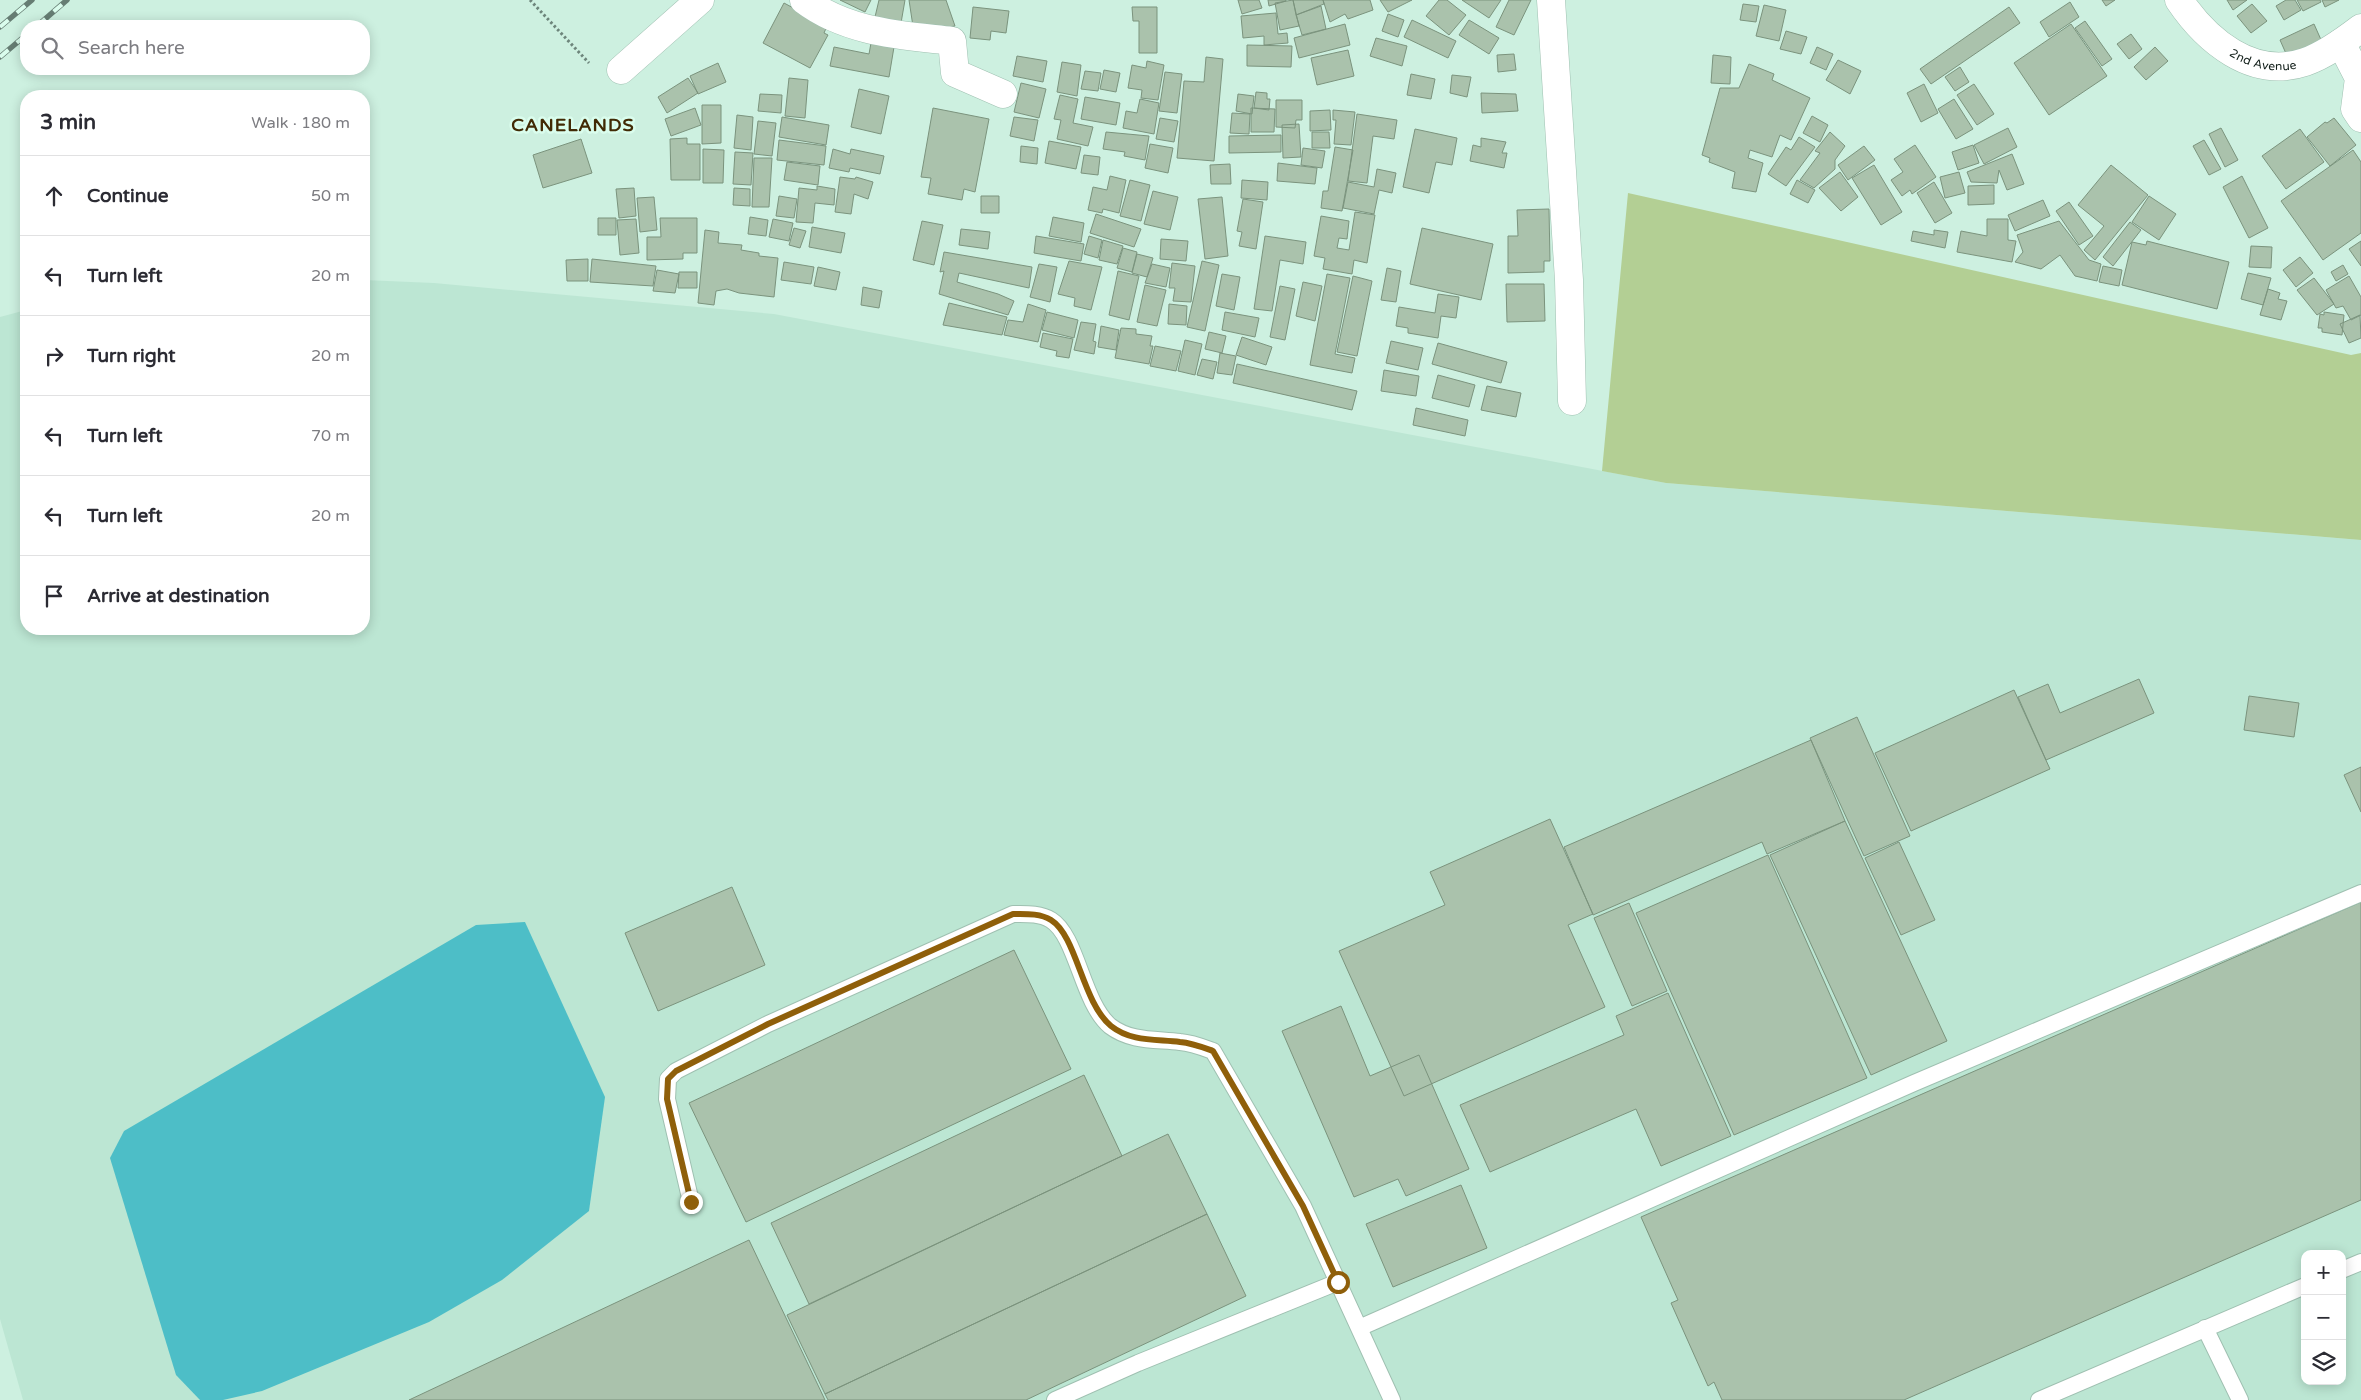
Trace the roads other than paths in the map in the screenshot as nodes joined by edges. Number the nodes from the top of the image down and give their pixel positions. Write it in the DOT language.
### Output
graph roads {
  1 [pos="700,0"];
  2 [pos="804,0"];
  3 [pos="1550,0"];
  4 [pos="2179,0"];
  5 [pos="2351,36"];
  6 [pos="621,70"];
  7 [pos="1003,94"];
  8 [pos="2361,118"];
  9 [pos="1572,401"];
  10 [pos="2361,893"];
  11 [pos="691,1202"];
  12 [pos="2361,1262"];
  13 [pos="2346,1268"];
  14 [pos="1338,1282"];
  15 [pos="2301,1288"];
  16 [pos="1359,1328"];
  17 [pos="2206,1328"];
  18 [pos="1055,1400"];
  19 [pos="1392,1400"];
  20 [pos="2039,1400"];
  21 [pos="2240,1400"];
  1 -- 6 [label="street"];
  2 -- 7 [label="street"];
  3 -- 9 [label="street"];
  4 -- 5 [label="street, 2nd Avenue"];
  5 -- 8 [label="street"];
  10 -- 16 [label="lane"];
  11 -- 14 [label="lane"];
  12 -- 13 [label="lane"];
  14 -- 16 [label="lane"];
  14 -- 18 [label="lane"];
  15 -- 17 [label="lane"];
  16 -- 19 [label="lane"];
  17 -- 20 [label="lane"];
  17 -- 21 [label="lane"];
}
